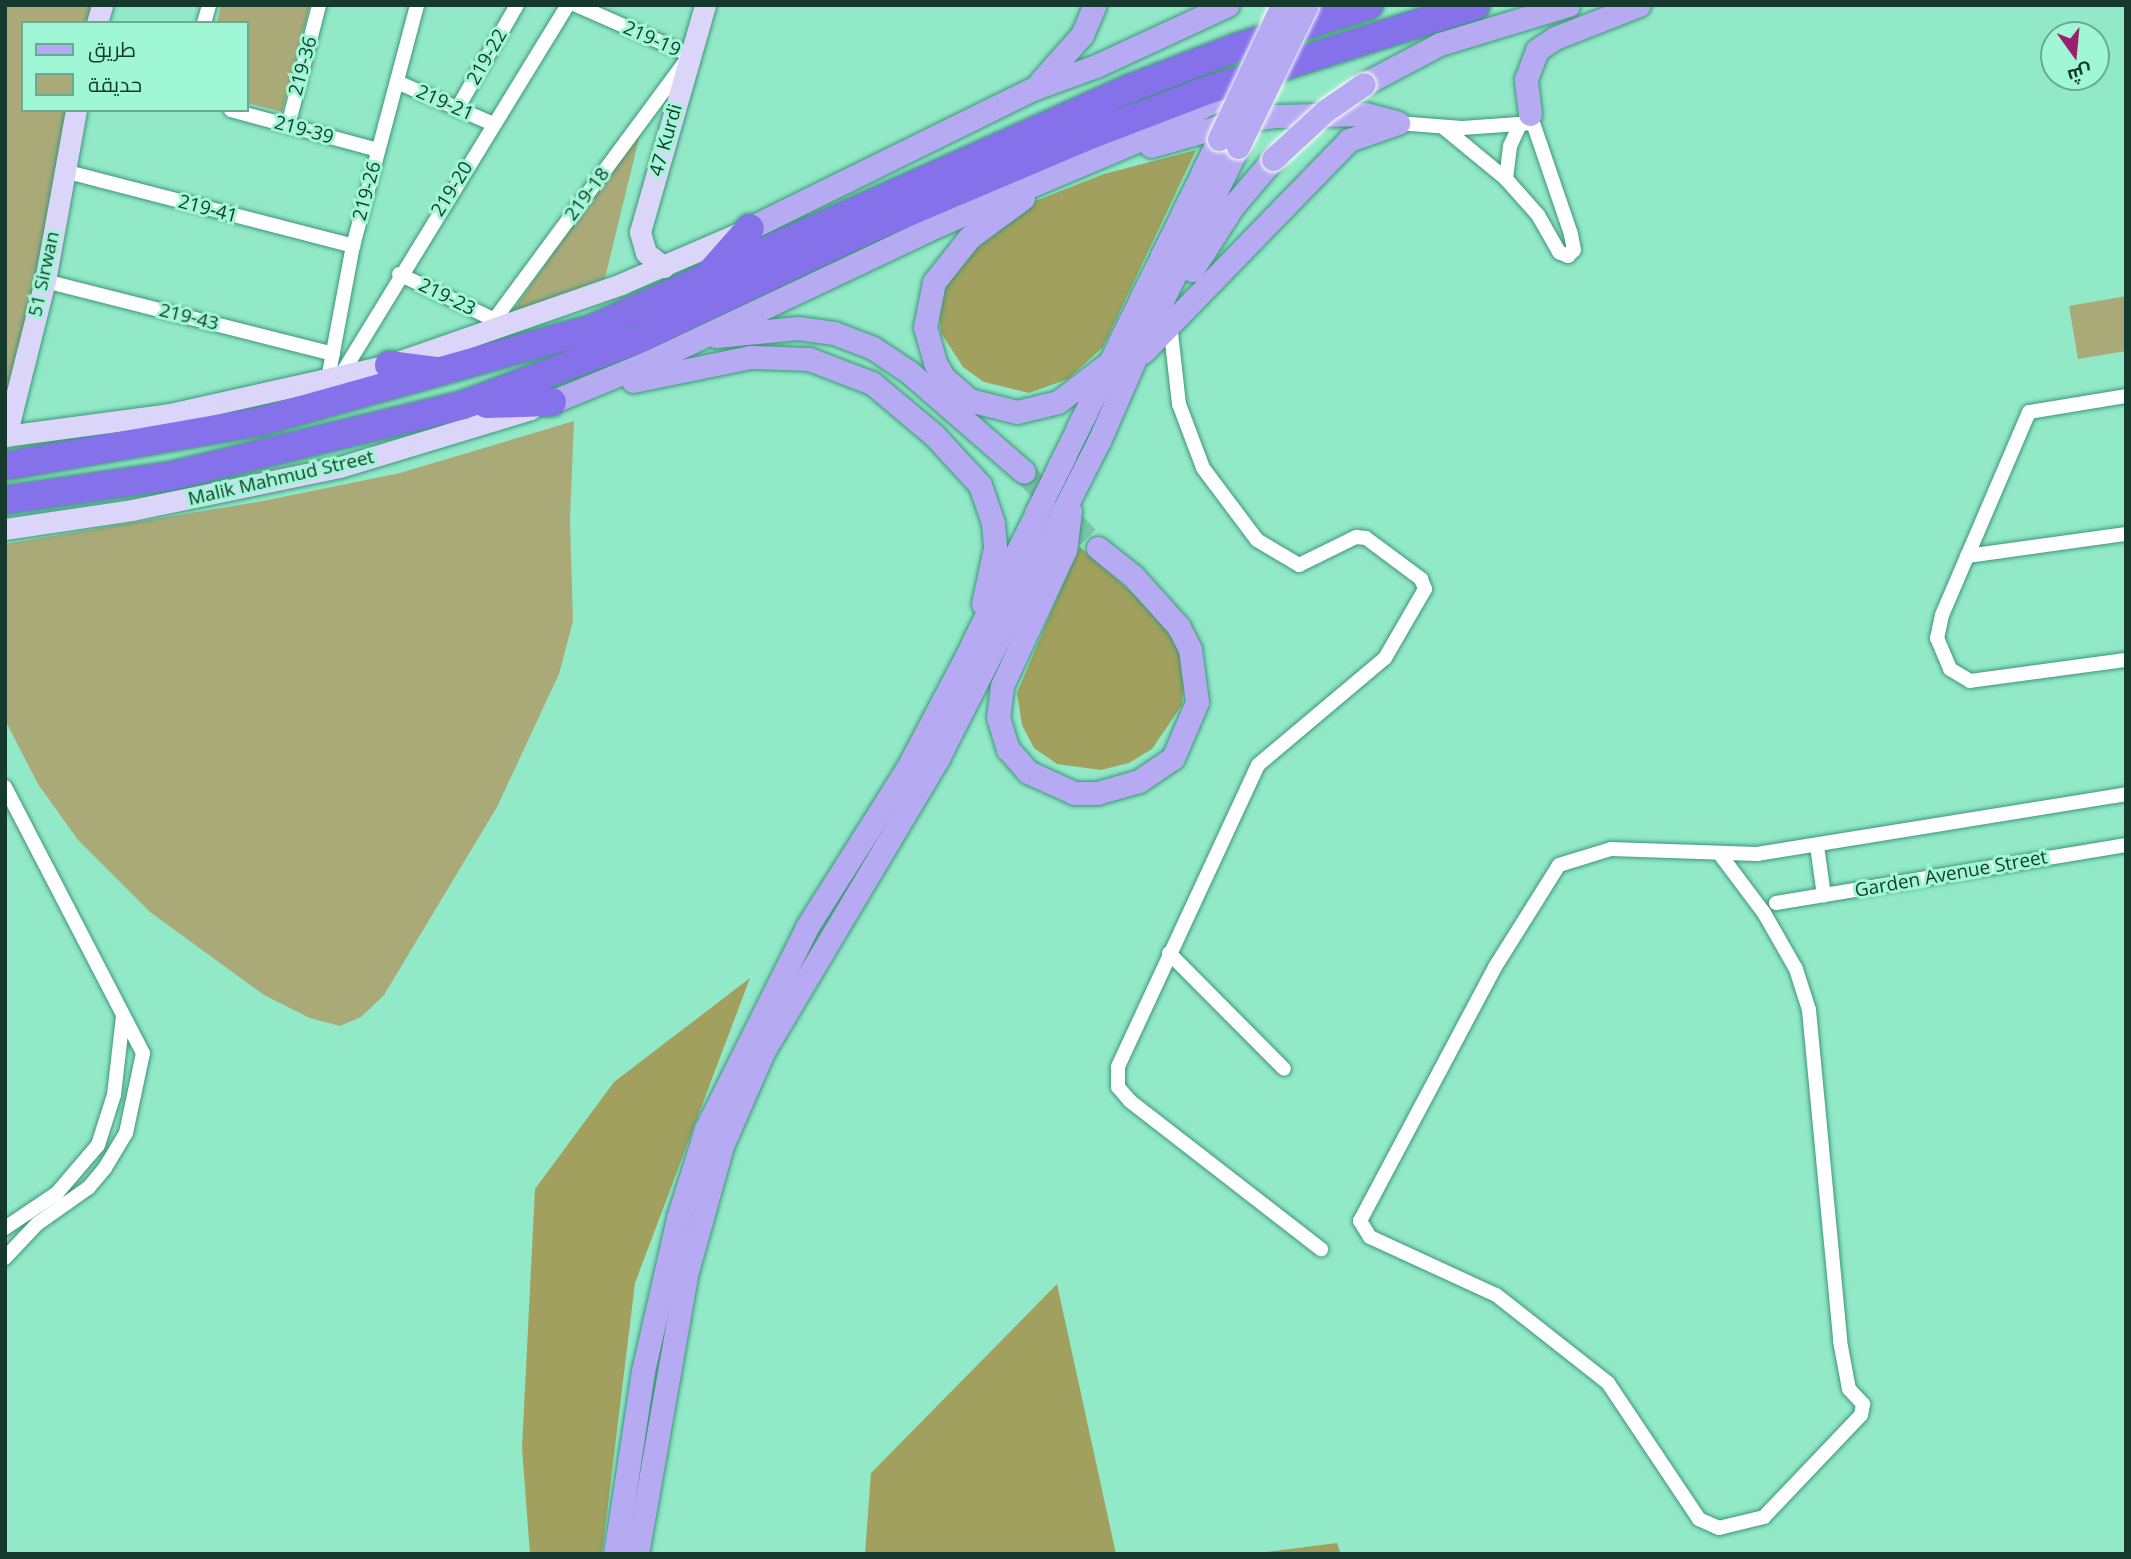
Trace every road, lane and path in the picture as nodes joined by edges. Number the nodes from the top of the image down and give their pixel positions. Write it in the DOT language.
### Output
graph roads {
  1 [pos="319,5"];
  2 [pos="417,5"];
  3 [pos="517,5"];
  4 [pos="568,5"];
  5 [pos="576,5"];
  6 [pos="705,5"];
  7 [pos="1095,5"];
  8 [pos="1228,5"];
  9 [pos="1282,5"];
  10 [pos="1307,5"];
  11 [pos="1369,5"];
  12 [pos="1476,5"];
  13 [pos="1568,5"];
  14 [pos="1639,5"];
  15 [pos="690,55"];
  16 [pos="1261,73"];
  17 [pos="397,82"];
  18 [pos="1033,89"];
  19 [pos="457,109"];
  20 [pos="76,112"];
  21 [pos="237,112"];
  22 [pos="1528,120"];
  23 [pos="1398,123"];
  24 [pos="493,124"];
  25 [pos="288,126"];
  26 [pos="1443,127"];
  27 [pos="1228,143"];
  28 [pos="379,150"];
  29 [pos="1097,159"];
  30 [pos="64,171"];
  31 [pos="1056,174"];
  32 [pos="1506,179"];
  33 [pos="750,228"];
  34 [pos="353,246"];
  35 [pos="664,267"];
  36 [pos="399,274"];
  37 [pos="705,280"];
  38 [pos="45,281"];
  39 [pos="1163,318"];
  40 [pos="489,327"];
  41 [pos="696,339"];
  42 [pos="333,354"];
  43 [pos="1124,359"];
  44 [pos="389,365"];
  45 [pos="449,372"];
  46 [pos="334,377"];
  47 [pos="2126,396"];
  48 [pos="552,402"];
  49 [pos="463,405"];
  50 [pos="5,437"];
  51 [pos="5,466"];
  52 [pos="1024,472"];
  53 [pos="1073,493"];
  54 [pos="5,500"];
  55 [pos="5,529"];
  56 [pos="2126,534"];
  57 [pos="1098,548"];
  58 [pos="1967,556"];
  59 [pos="967,657"];
  60 [pos="2126,660"];
  61 [pos="928,754"];
  62 [pos="5,787"];
  63 [pos="2126,794"];
  64 [pos="2126,845"];
  65 [pos="1817,846"];
  66 [pos="1719,853"];
  67 [pos="1824,896"];
  68 [pos="1776,903"];
  69 [pos="1169,953"];
  70 [pos="123,1015"];
  71 [pos="1284,1069"];
  72 [pos="5,1228"];
  73 [pos="1321,1249"];
  74 [pos="5,1258"];
  75 [pos="615,1554"];
  76 [pos="637,1554"];
  1 -- 25 [label="street, 219-36"];
  2 -- 17 [label="street, 219-26"];
  3 -- 19 [label="street, 219-22"];
  4 -- 24 [label="street, 219-20"];
  5 -- 15 [label="street, 219-19"];
  6 -- 15 [label="main road, 47 Kurdi"];
  7 -- 18 [label="main road"];
  8 -- 18 [label="main road"];
  9 -- 27 [label="main road, bridge"];
  10 -- 27 [label="main road, bridge"];
  11 -- 37 [label="highway"];
  12 -- 16 [label="highway"];
  13 -- 39 [label="main road, bridge"];
  14 -- 22 [label="main road"];
  15 -- 35 [label="main road, 47 Kurdi"];
  15 -- 40 [label="street, 219-18"];
  16 -- 29 [label="main road"];
  16 -- 49 [label="highway"];
  17 -- 19 [label="street, 219-21"];
  17 -- 28 [label="street, 219-26"];
  18 -- 33 [label="main road"];
  19 -- 24 [label="street, 219-21"];
  20 -- 30 [label="main road, 51 Sirwan"];
  21 -- 25 [label="street, 219-39"];
  22 -- 26 [label="street"];
  22 -- 32 [label="street"];
  22 -- 32 [label="street"];
  23 -- 26 [label="street"];
  23 -- 29 [label="main road"];
  23 -- 39 [label="main road"];
  24 -- 36 [label="street, 219-20"];
  25 -- 28 [label="street, 219-39"];
  26 -- 32 [label="street"];
  27 -- 39 [label="main road"];
  27 -- 43 [label="main road"];
  28 -- 34 [label="street, 219-26"];
  29 -- 31 [label="main road"];
  30 -- 34 [label="street, 219-41"];
  30 -- 38 [label="main road, 51 Sirwan"];
  31 -- 41 [label="main road"];
  31 -- 43 [label="main road"];
  33 -- 35 [label="main road"];
  33 -- 37 [label="highway"];
  34 -- 42 [label="street, 219-26"];
  35 -- 40 [label="main road"];
  36 -- 40 [label="street, 219-23"];
  36 -- 46 [label="street, 219-20"];
  37 -- 45 [label="highway"];
  38 -- 42 [label="street, 219-43"];
  38 -- 50 [label="main road, 51 Sirwan"];
  39 -- 43 [label="main road"];
  39 -- 69 [label="street"];
  40 -- 44 [label="main road"];
  41 -- 48 [label="main road"];
  41 -- 52 [label="main road"];
  42 -- 46 [label="street, 219-26"];
  43 -- 53 [label="main road"];
  43 -- 59 [label="main road"];
  44 -- 45 [label="highway"];
  44 -- 46 [label="main road"];
  45 -- 51 [label="highway"];
  46 -- 50 [label="main road"];
  47 -- 58 [label="street"];
  48 -- 49 [label="highway"];
  48 -- 55 [label="main road, Malik Mahmud Street"];
  48 -- 59 [label="main road"];
  49 -- 54 [label="highway"];
  53 -- 57 [label="main road"];
  53 -- 61 [label="main road"];
  56 -- 58 [label="street"];
  58 -- 60 [label="street"];
  59 -- 61 [label="main road"];
  61 -- 75 [label="main road"];
  61 -- 76 [label="main road"];
  62 -- 70 [label="street"];
  63 -- 65 [label="street"];
  64 -- 67 [label="street, Garden Avenue Street"];
  65 -- 66 [label="street"];
  65 -- 67 [label="street"];
  66 -- 66 [label="street"];
  67 -- 68 [label="street, Garden Avenue Street"];
  69 -- 71 [label="street"];
  69 -- 73 [label="street"];
  70 -- 72 [label="street"];
  70 -- 74 [label="street"];
}
